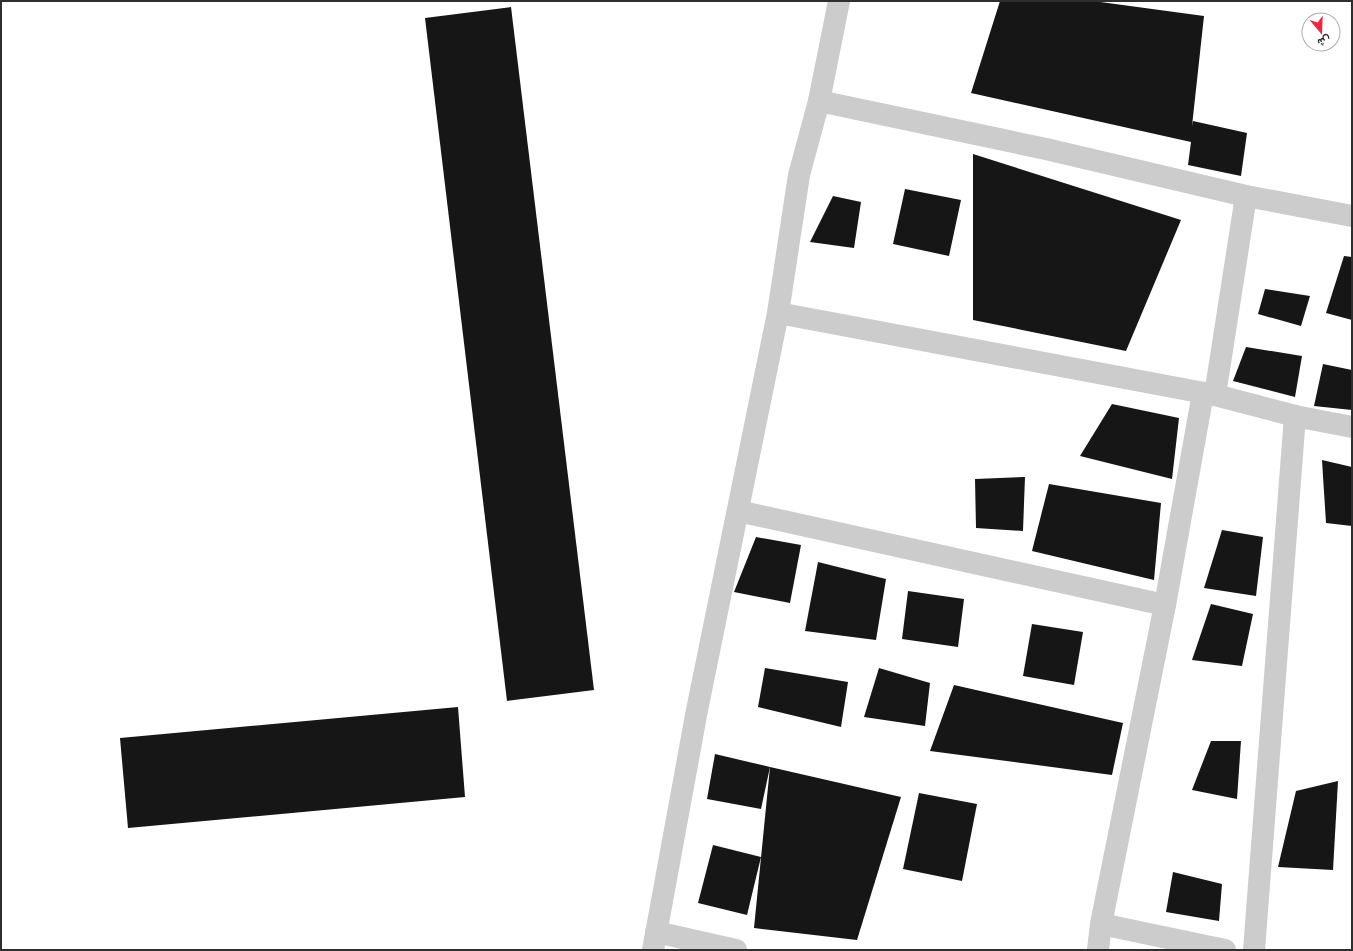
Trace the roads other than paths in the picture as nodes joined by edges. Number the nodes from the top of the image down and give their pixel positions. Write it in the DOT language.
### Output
graph roads {
  1 [pos="839,1"];
  2 [pos="819,101"];
  3 [pos="1246,196"];
  4 [pos="1352,216"];
  5 [pos="778,313"];
  6 [pos="1209,394"];
  7 [pos="1295,416"];
  8 [pos="1352,427"];
  9 [pos="738,511"];
  10 [pos="1165,605"];
  11 [pos="1101,924"];
  12 [pos="654,941"];
  13 [pos="736,950"];
  14 [pos="1098,950"];
  15 [pos="1225,950"];
  16 [pos="1254,950"];
  1 -- 2 [label="street"];
  2 -- 3 [label="street"];
  2 -- 5 [label="street"];
  3 -- 4 [label="street"];
  3 -- 6 [label="street"];
  5 -- 6 [label="street"];
  5 -- 9 [label="street"];
  6 -- 7 [label="street"];
  6 -- 10 [label="street"];
  7 -- 8 [label="street"];
  7 -- 16 [label="street"];
  9 -- 10 [label="street"];
  9 -- 12 [label="street"];
  10 -- 11 [label="street"];
  11 -- 14 [label="street"];
  11 -- 15 [label="street"];
  12 -- 13 [label="street"];
}
